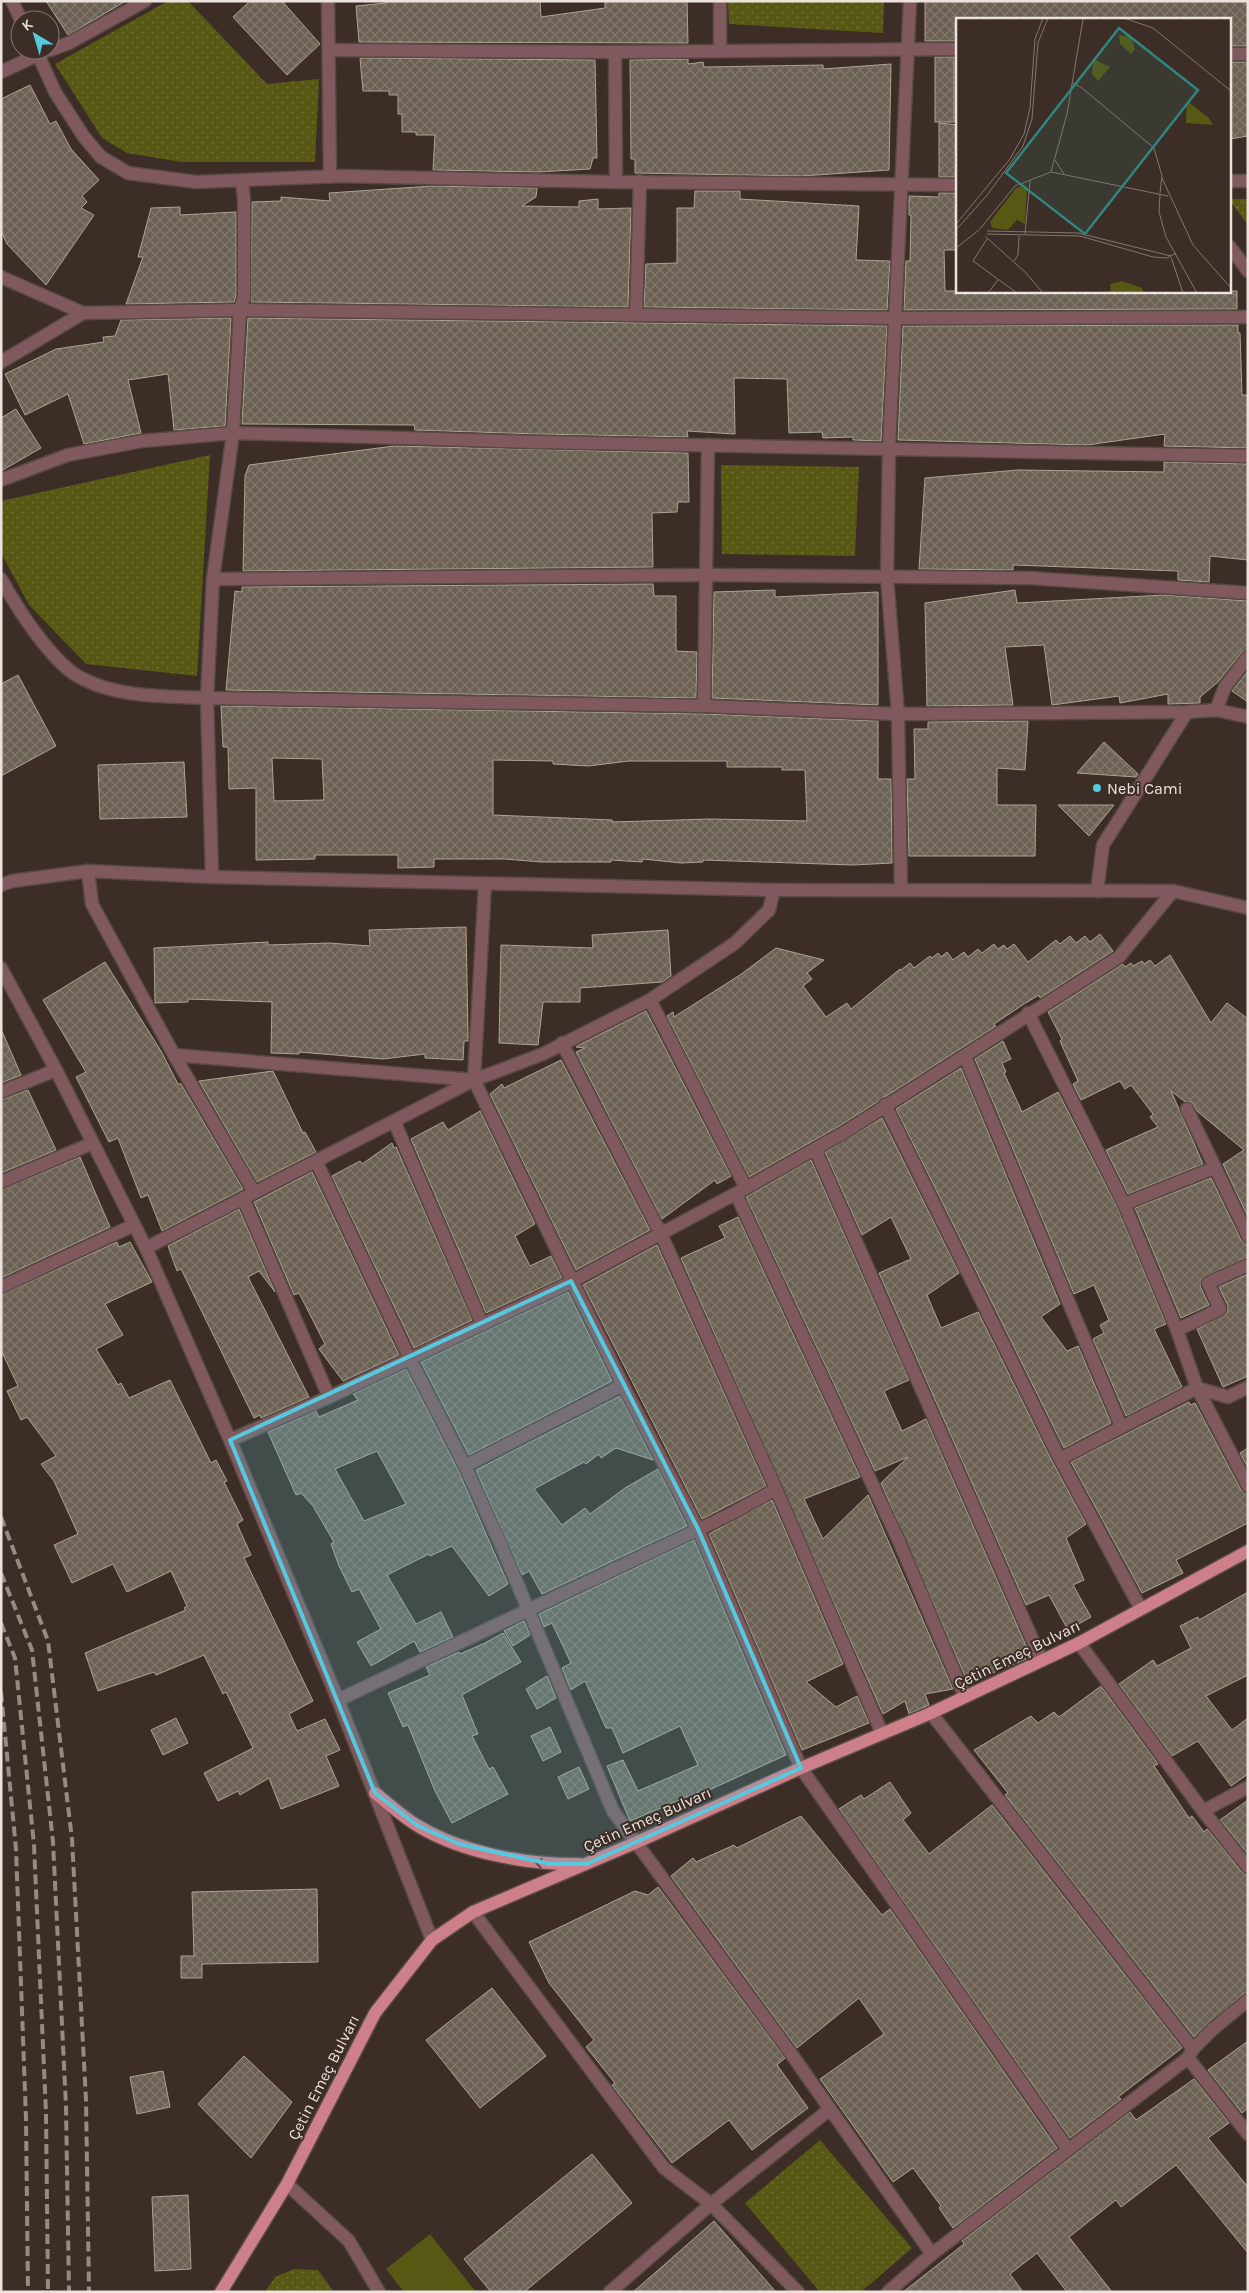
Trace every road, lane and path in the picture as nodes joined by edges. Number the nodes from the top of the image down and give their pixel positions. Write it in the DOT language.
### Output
graph roads {
  1 [pos="145,1"];
  2 [pos="328,1"];
  3 [pos="720,1"];
  4 [pos="910,1"];
  5 [pos="60,46"];
  6 [pos="908,49"];
  7 [pos="329,50"];
  8 [pos="956,50"];
  9 [pos="720,51"];
  10 [pos="615,52"];
  11 [pos="1232,54"];
  12 [pos="1248,54"];
  13 [pos="25,60"];
  14 [pos="46,60"];
  15 [pos="1,72"];
  16 [pos="330,177"];
  17 [pos="242,180"];
  18 [pos="1247,180"];
  19 [pos="1232,181"];
  20 [pos="616,182"];
  21 [pos="640,182"];
  22 [pos="956,185"];
  23 [pos="902,186"];
  24 [pos="1232,250"];
  25 [pos="1248,271"];
  26 [pos="1,277"];
  27 [pos="240,310"];
  28 [pos="83,313"];
  29 [pos="636,315"];
  30 [pos="1248,317"];
  31 [pos="896,318"];
  32 [pos="1,362"];
  33 [pos="233,433"];
  34 [pos="708,445"];
  35 [pos="889,448"];
  36 [pos="1248,456"];
  37 [pos="1,480"];
  38 [pos="707,575"];
  39 [pos="887,578"];
  40 [pos="1,579"];
  41 [pos="213,579"];
  42 [pos="1248,593"];
  43 [pos="1248,658"];
  44 [pos="207,698"];
  45 [pos="704,706"];
  46 [pos="1216,710"];
  47 [pos="1187,712"];
  48 [pos="898,714"];
  49 [pos="1248,717"];
  50 [pos="88,871"];
  51 [pos="212,877"];
  52 [pos="485,884"];
  53 [pos="1,885"];
  54 [pos="774,890"];
  55 [pos="901,890"];
  56 [pos="1097,891"];
  57 [pos="1173,891"];
  58 [pos="1248,908"];
  59 [pos="1,968"];
  60 [pos="650,1000"];
  61 [pos="1028,1013"];
  62 [pos="562,1043"];
  63 [pos="174,1055"];
  64 [pos="964,1057"];
  65 [pos="56,1070"];
  66 [pos="474,1080"];
  67 [pos="1,1092"];
  68 [pos="885,1105"];
  69 [pos="1187,1109"];
  70 [pos="394,1121"];
  71 [pos="93,1143"];
  72 [pos="815,1148"];
  73 [pos="316,1161"];
  74 [pos="1214,1168"];
  75 [pos="1,1182"];
  76 [pos="741,1191"];
  77 [pos="248,1195"];
  78 [pos="1124,1204"];
  79 [pos="134,1226"];
  80 [pos="661,1234"];
  81 [pos="1248,1236"];
  82 [pos="146,1248"];
  83 [pos="1248,1265"];
  84 [pos="571,1282"];
  85 [pos="1,1287"];
  86 [pos="482,1324"];
  87 [pos="1177,1330"];
  88 [pos="410,1359"];
  89 [pos="623,1386"];
  90 [pos="1248,1387"];
  91 [pos="1197,1388"];
  92 [pos="329,1397"];
  93 [pos="1122,1426"];
  94 [pos="230,1440"];
  95 [pos="1060,1459"];
  96 [pos="465,1466"];
  97 [pos="1248,1486"];
  98 [pos="776,1489"];
  99 [pos="698,1529"];
  100 [pos="1248,1551"];
  101 [pos="528,1609"];
  102 [pos="1142,1609"];
  103 [pos="1079,1643"];
  104 [pos="1041,1659"];
  105 [pos="965,1697"];
  106 [pos="338,1700"];
  107 [pos="930,1713"];
  108 [pos="882,1733"];
  109 [pos="801,1768"];
  110 [pos="1248,1786"];
  111 [pos="376,1793"];
  112 [pos="1203,1811"];
  113 [pos="635,1843"];
  114 [pos="587,1864"];
  115 [pos="1248,1868"];
  116 [pos="473,1912"];
  117 [pos="432,1940"];
  118 [pos="1248,2000"];
  119 [pos="1191,2053"];
  120 [pos="830,2109"];
  121 [pos="1248,2134"];
  122 [pos="1068,2148"];
  123 [pos="287,2184"];
  124 [pos="711,2204"];
  125 [pos="932,2254"];
  126 [pos="221,2292"];
  127 [pos="379,2292"];
  128 [pos="610,2292"];
  129 [pos="798,2292"];
  130 [pos="888,2292"];
  1 -- 5 [label="street"];
  2 -- 7 [label="street"];
  3 -- 9 [label="street"];
  4 -- 6 [label="street"];
  6 -- 8 [label="street"];
  6 -- 9 [label="street"];
  6 -- 23 [label="street"];
  7 -- 10 [label="street"];
  7 -- 16 [label="street"];
  9 -- 10 [label="street"];
  10 -- 20 [label="street"];
  11 -- 12 [label="street"];
  13 -- 15 [label="street"];
  14 -- 17 [label="street"];
  16 -- 17 [label="street"];
  16 -- 20 [label="street"];
  17 -- 27 [label="street"];
  18 -- 19 [label="street"];
  20 -- 21 [label="street"];
  21 -- 23 [label="street"];
  21 -- 29 [label="street"];
  22 -- 23 [label="street"];
  23 -- 31 [label="street"];
  24 -- 25 [label="street"];
  26 -- 28 [label="street"];
  27 -- 28 [label="street"];
  27 -- 29 [label="street"];
  27 -- 33 [label="street"];
  28 -- 32 [label="street"];
  29 -- 31 [label="street"];
  30 -- 31 [label="street"];
  31 -- 35 [label="street"];
  33 -- 34 [label="street"];
  33 -- 37 [label="street"];
  33 -- 41 [label="street"];
  34 -- 35 [label="street"];
  34 -- 38 [label="street"];
  35 -- 36 [label="street"];
  35 -- 39 [label="street"];
  38 -- 39 [label="street"];
  38 -- 41 [label="street"];
  38 -- 45 [label="street"];
  39 -- 42 [label="street"];
  39 -- 48 [label="street"];
  40 -- 44 [label="street"];
  41 -- 44 [label="street"];
  43 -- 46 [label="street"];
  44 -- 45 [label="street"];
  44 -- 51 [label="street"];
  45 -- 48 [label="street"];
  46 -- 47 [label="street"];
  46 -- 49 [label="street"];
  47 -- 48 [label="street"];
  47 -- 56 [label="street"];
  48 -- 55 [label="street"];
  50 -- 51 [label="street"];
  50 -- 53 [label="street"];
  50 -- 63 [label="street"];
  51 -- 52 [label="street"];
  52 -- 54 [label="street"];
  52 -- 66 [label="street"];
  54 -- 55 [label="street"];
  54 -- 60 [label="street"];
  55 -- 56 [label="street"];
  56 -- 57 [label="street"];
  57 -- 58 [label="street"];
  57 -- 61 [label="street"];
  59 -- 65 [label="street"];
  60 -- 62 [label="street"];
  60 -- 76 [label="street"];
  61 -- 64 [label="street"];
  61 -- 78 [label="street"];
  62 -- 66 [label="street"];
  62 -- 80 [label="street"];
  63 -- 66 [label="street"];
  63 -- 77 [label="street"];
  64 -- 68 [label="street"];
  64 -- 93 [label="street"];
  65 -- 67 [label="street"];
  65 -- 71 [label="street"];
  66 -- 70 [label="street"];
  66 -- 84 [label="street"];
  68 -- 72 [label="street"];
  68 -- 95 [label="street"];
  69 -- 74 [label="street"];
  70 -- 73 [label="street"];
  70 -- 86 [label="street"];
  71 -- 75 [label="street"];
  71 -- 79 [label="street"];
  72 -- 76 [label="street"];
  72 -- 104 [label="street"];
  73 -- 77 [label="street"];
  73 -- 88 [label="street"];
  74 -- 78 [label="street"];
  74 -- 81 [label="street"];
  76 -- 80 [label="street"];
  76 -- 105 [label="street"];
  77 -- 82 [label="street"];
  77 -- 92 [label="street"];
  78 -- 87 [label="street"];
  79 -- 82 [label="street"];
  79 -- 85 [label="street"];
  80 -- 84 [label="street"];
  80 -- 98 [label="street"];
  82 -- 94 [label="street"];
  83 -- 87 [label="street"];
  84 -- 86 [label="street"];
  84 -- 89 [label="street"];
  86 -- 88 [label="street"];
  87 -- 91 [label="street"];
  88 -- 92 [label="street"];
  88 -- 96 [label="street"];
  89 -- 96 [label="street"];
  89 -- 99 [label="street"];
  90 -- 91 [label="street"];
  91 -- 93 [label="street"];
  91 -- 97 [label="street"];
  92 -- 94 [label="street"];
  93 -- 95 [label="street"];
  94 -- 106 [label="street"];
  95 -- 102 [label="street"];
  96 -- 101 [label="street"];
  98 -- 99 [label="street"];
  98 -- 108 [label="street"];
  99 -- 101 [label="street"];
  99 -- 109 [label="street"];
  100 -- 102 [label="main road, Çetin Emeç Bulvarı"];
  101 -- 106 [label="street"];
  101 -- 113 [label="street"];
  102 -- 103 [label="main road, Çetin Emeç Bulvarı"];
  103 -- 104 [label="main road, Çetin Emeç Bulvarı"];
  103 -- 112 [label="street"];
  104 -- 105 [label="main road, Çetin Emeç Bulvarı"];
  105 -- 107 [label="main road, Çetin Emeç Bulvarı"];
  106 -- 111 [label="street"];
  107 -- 108 [label="main road, Çetin Emeç Bulvarı"];
  107 -- 119 [label="street"];
  108 -- 109 [label="main road, Çetin Emeç Bulvarı"];
  109 -- 113 [label="main road, Çetin Emeç Bulvarı"];
  109 -- 122 [label="street"];
  110 -- 112 [label="street"];
  114 -- 111 [label="main road, one-way"];
  111 -- 117 [label="street"];
  112 -- 115 [label="street"];
  113 -- 114 [label="main road, Çetin Emeç Bulvarı"];
  113 -- 120 [label="street"];
  114 -- 116 [label="main road, Çetin Emeç Bulvarı"];
  116 -- 117 [label="main road, Çetin Emeç Bulvarı"];
  116 -- 124 [label="street"];
  117 -- 123 [label="main road, Çetin Emeç Bulvarı"];
  118 -- 119 [label="street"];
  119 -- 121 [label="street"];
  119 -- 122 [label="street"];
  120 -- 124 [label="street"];
  120 -- 125 [label="street"];
  122 -- 125 [label="street"];
  123 -- 126 [label="main road, Çetin Emeç Bulvarı"];
  123 -- 127 [label="street"];
  124 -- 128 [label="street"];
  124 -- 129 [label="street"];
  125 -- 130 [label="street"];
}
